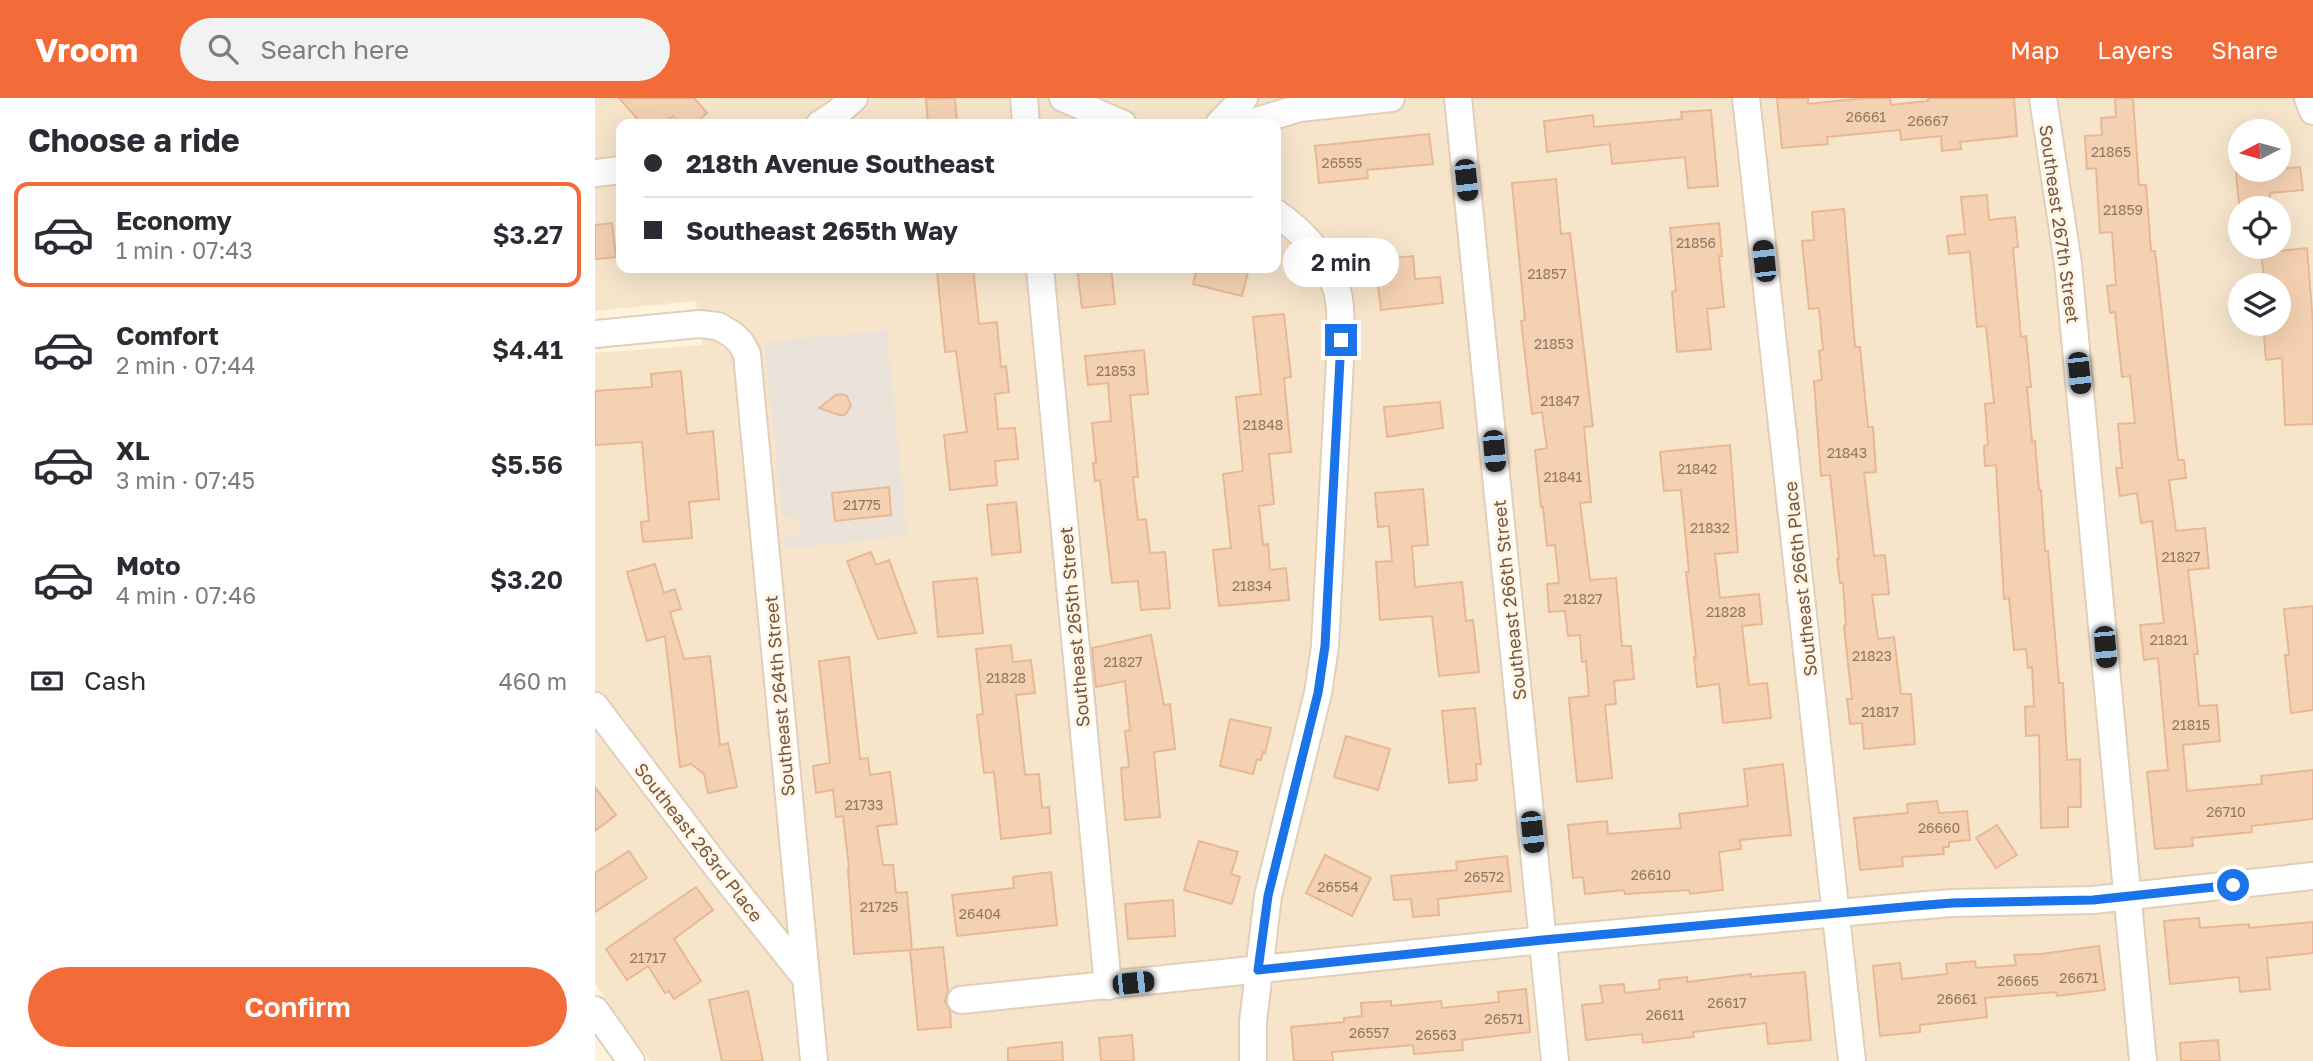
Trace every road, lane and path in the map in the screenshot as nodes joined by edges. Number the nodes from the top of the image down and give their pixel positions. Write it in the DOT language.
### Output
graph roads {
  1 [pos="854,98"];
  2 [pos="1024,98"];
  3 [pos="1063,98"];
  4 [pos="1244,98"];
  5 [pos="1391,98"];
  6 [pos="1458,98"];
  7 [pos="1746,98"];
  8 [pos="2043,98"];
  9 [pos="2308,98"];
  10 [pos="2313,111"];
  11 [pos="828,119"];
  12 [pos="1026,119"];
  13 [pos="1111,119"];
  14 [pos="1224,119"];
  15 [pos="1263,119"];
  16 [pos="616,171"];
  17 [pos="595,173"];
  18 [pos="1281,216"];
  19 [pos="1040,273"];
  20 [pos="595,334"];
  21 [pos="595,706"];
  22 [pos="2313,876"];
  23 [pos="2126,896"];
  24 [pos="1837,913"];
  25 [pos="1543,940"];
  26 [pos="1258,970"];
  27 [pos="805,977"];
  28 [pos="1108,986"];
  29 [pos="961,1000"];
  30 [pos="595,1010"];
  31 [pos="631,1061"];
  32 [pos="814,1061"];
  33 [pos="1253,1061"];
  34 [pos="1555,1061"];
  35 [pos="1852,1061"];
  36 [pos="2143,1061"];
  1 -- 11 [label="street"];
  2 -- 12 [label="street"];
  3 -- 13 [label="street"];
  4 -- 14 [label="street"];
  5 -- 15 [label="street"];
  6 -- 25 [label="street, Southeast 266th Street"];
  7 -- 24 [label="street, Southeast 266th Place"];
  8 -- 23 [label="street, Southeast 267th Street"];
  9 -- 10 [label="street"];
  16 -- 17 [label="street"];
  18 -- 26 [label="street"];
  19 -- 28 [label="street, Southeast 265th Street"];
  20 -- 27 [label="street, Southeast 264th Street"];
  21 -- 27 [label="street, Southeast 263rd Place"];
  22 -- 23 [label="street"];
  23 -- 24 [label="street"];
  23 -- 36 [label="street, Southeast 267th Street"];
  24 -- 25 [label="street"];
  24 -- 35 [label="street, Southeast 266th Place"];
  25 -- 26 [label="street"];
  25 -- 34 [label="street, Southeast 266th Street"];
  26 -- 28 [label="street"];
  26 -- 33 [label="street"];
  27 -- 32 [label="street, Southeast 264th Street"];
  28 -- 29 [label="street"];
  30 -- 31 [label="street"];
}
